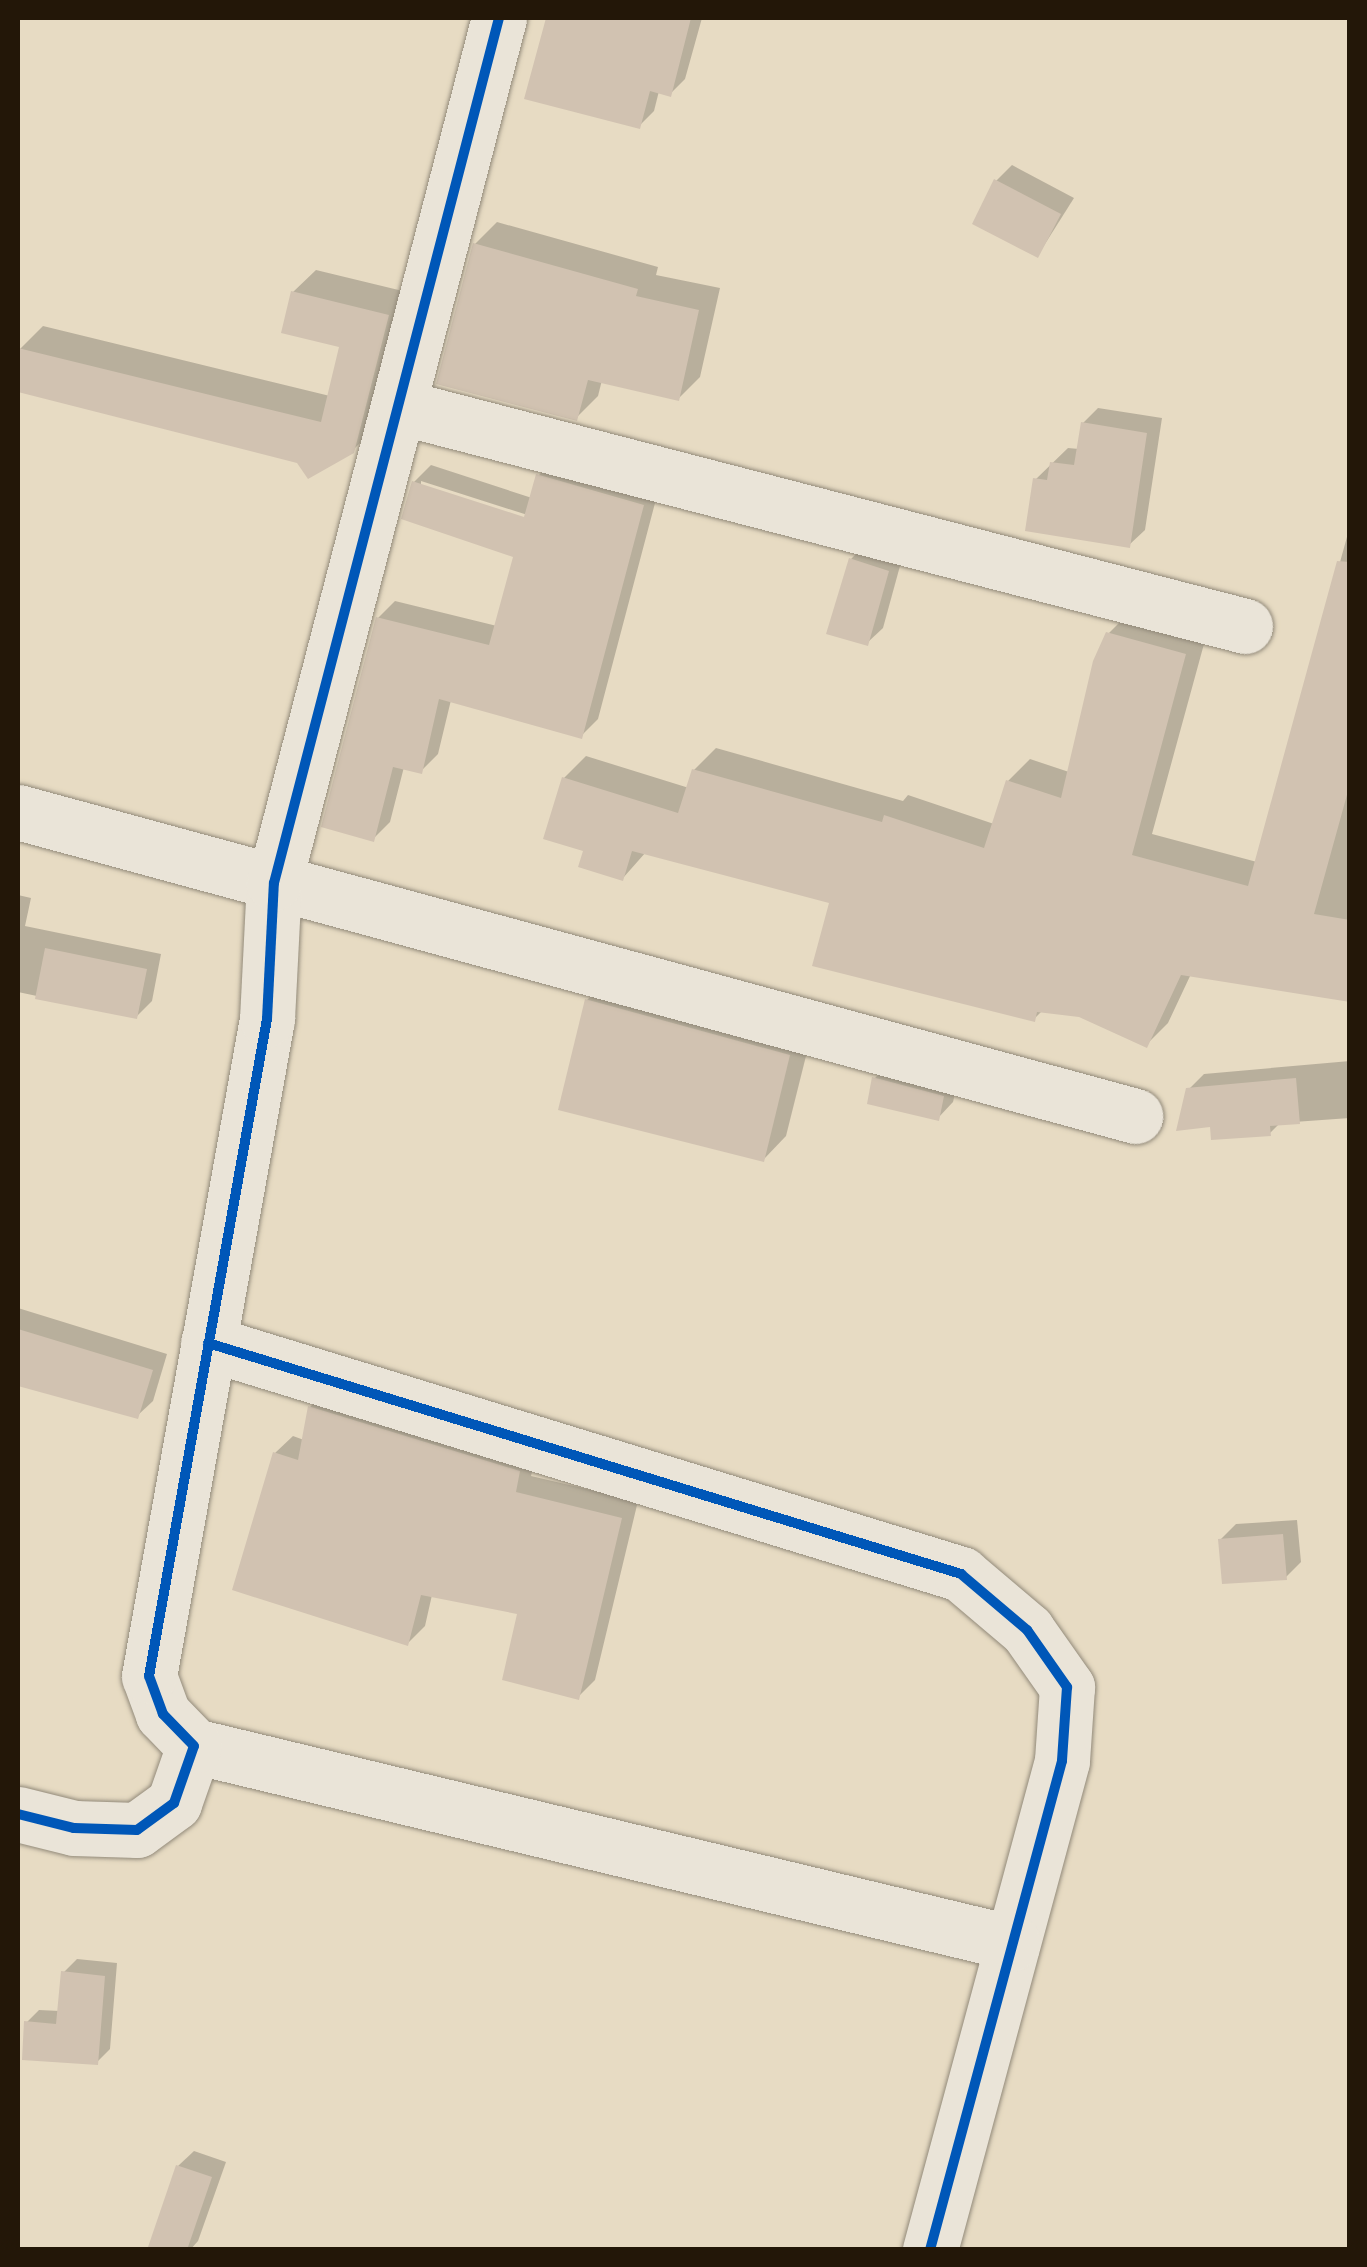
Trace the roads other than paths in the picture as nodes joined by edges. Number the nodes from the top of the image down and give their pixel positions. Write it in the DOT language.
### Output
graph roads {
  1 [pos="499,18"];
  2 [pos="400,407"];
  3 [pos="1245,626"];
  4 [pos="18,812"];
  5 [pos="274,882"];
  6 [pos="1135,1116"];
  7 [pos="208,1343"];
  8 [pos="194,1746"];
  9 [pos="18,1814"];
  10 [pos="1013,1944"];
  11 [pos="930,2250"];
  1 -- 2 [label="street"];
  2 -- 3 [label="street"];
  2 -- 5 [label="street"];
  4 -- 5 [label="street"];
  5 -- 6 [label="street"];
  5 -- 7 [label="street"];
  7 -- 8 [label="street"];
  7 -- 10 [label="street"];
  8 -- 9 [label="street"];
  8 -- 10 [label="street"];
  10 -- 11 [label="street"];
}
